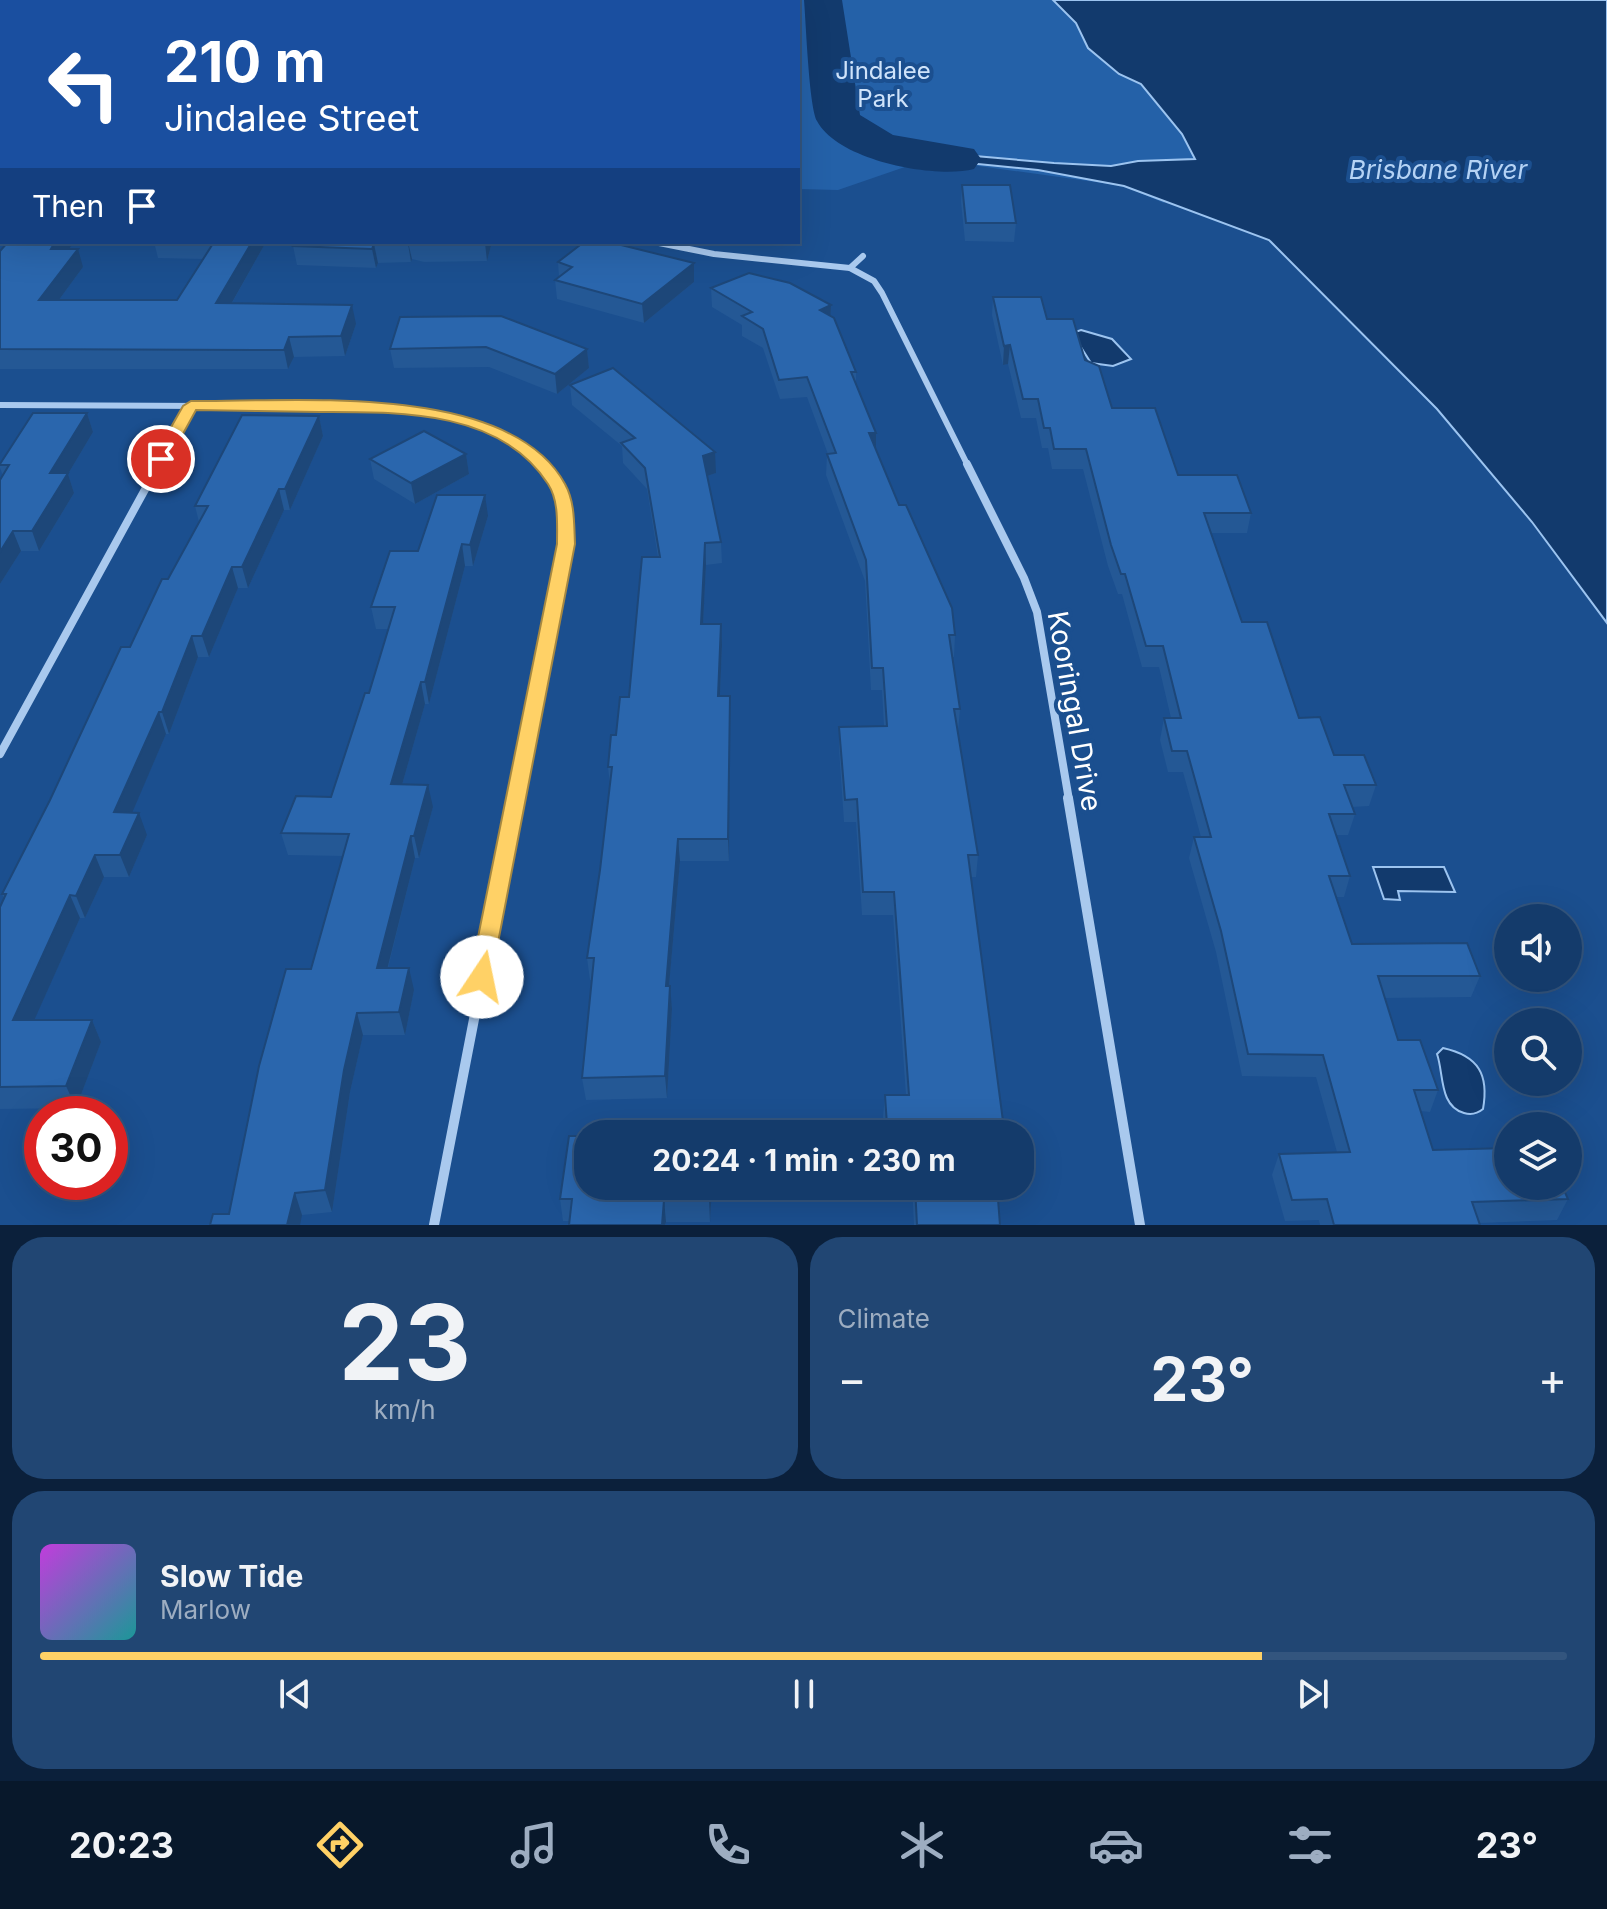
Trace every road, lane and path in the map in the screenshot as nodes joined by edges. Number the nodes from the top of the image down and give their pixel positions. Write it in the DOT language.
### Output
graph roads {
  1 [pos="664,244"];
  2 [pos="863,256"];
  3 [pos="850,268"];
  4 [pos="0,405"];
  5 [pos="191,406"];
  6 [pos="0,754"];
  7 [pos="434,1225"];
  8 [pos="1140,1225"];
  1 -- 3 [label="street"];
  2 -- 3 [label="street"];
  3 -- 8 [label="street, Kooringal Drive"];
  4 -- 5 [label="street"];
  5 -- 6 [label="street"];
  5 -- 7 [label="street"];
}
